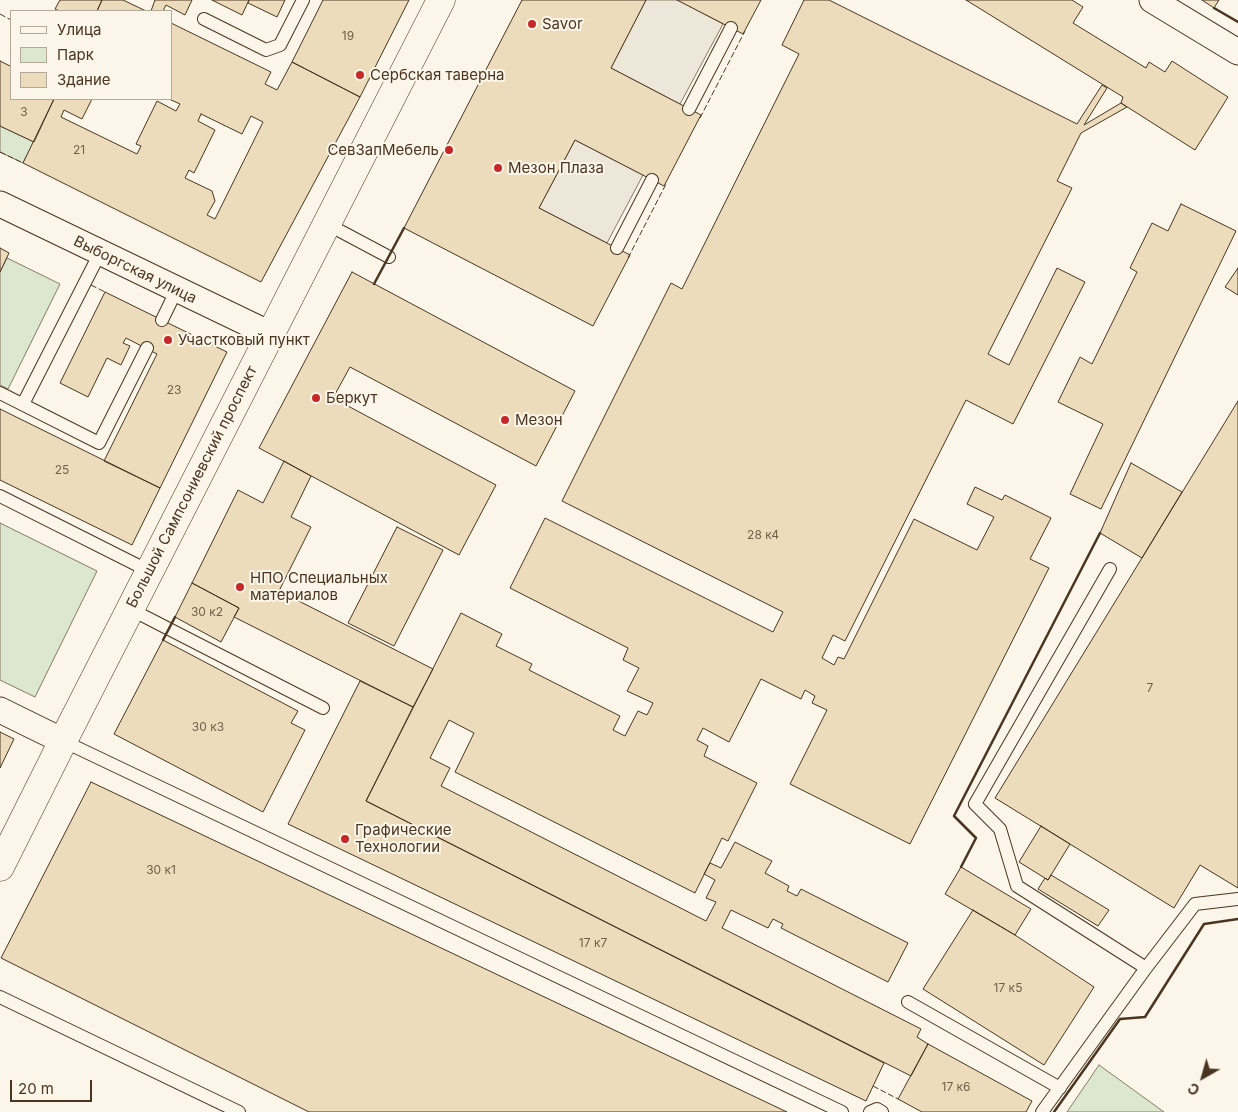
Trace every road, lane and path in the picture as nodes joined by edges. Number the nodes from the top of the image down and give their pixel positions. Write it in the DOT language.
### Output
graph roads {
  1 [pos="303,0"];
  2 [pos="441,0"];
  3 [pos="1152,0"];
  4 [pos="204,19"];
  5 [pos="731,28"];
  6 [pos="1238,52"];
  7 [pos="689,109"];
  8 [pos="652,180"];
  9 [pos="0,204"];
  10 [pos="327,224"];
  11 [pos="617,248"];
  12 [pos="100,253"];
  13 [pos="389,257"];
  14 [pos="177,289"];
  15 [pos="162,320"];
  16 [pos="270,334"];
  17 [pos="147,348"];
  18 [pos="0,393"];
  19 [pos="23,404"];
  20 [pos="0,496"];
  21 [pos="1110,569"];
  22 [pos="149,571"];
  23 [pos="130,609"];
  24 [pos="323,708"];
  25 [pos="0,710"];
  26 [pos="63,740"];
  27 [pos="0,867"];
  28 [pos="1238,899"];
  29 [pos="1146,968"];
  30 [pos="0,997"];
  31 [pos="908,1002"];
  32 [pos="1060,1088"];
  33 [pos="239,1112"];
  34 [pos="842,1112"];
  35 [pos="870,1112"];
  36 [pos="882,1112"];
  37 [pos="1042,1112"];
  1 -- 4 [label="lane"];
  2 -- 10 [label="main road, Большой Сампсониевский проспект"];
  3 -- 6 [label="street"];
  5 -- 7 [label="lane"];
  8 -- 11 [label="lane"];
  9 -- 12 [label="street, Выборгская улица"];
  10 -- 13 [label="lane"];
  10 -- 16 [label="main road, Большой Сампсониевский проспект"];
  12 -- 14 [label="street, Выборгская улица"];
  12 -- 19 [label="lane"];
  14 -- 15 [label="lane"];
  14 -- 16 [label="street, Выборгская улица"];
  16 -- 22 [label="main road, Большой Сампсониевский проспект"];
  17 -- 19 [label="lane"];
  18 -- 19 [label="lane"];
  20 -- 22 [label="lane"];
  21 -- 29 [label="lane"];
  22 -- 23 [label="main road, Большой Сампсониевский проспект"];
  23 -- 24 [label="lane"];
  23 -- 26 [label="main road, Большой Сампсониевский проспект"];
  25 -- 26 [label="street"];
  26 -- 27 [label="main road, Большой Сампсониевский проспект"];
  26 -- 34 [label="lane"];
  28 -- 29 [label="lane"];
  29 -- 32 [label="lane"];
  30 -- 33 [label="lane"];
  31 -- 32 [label="lane"];
  32 -- 37 [label="lane"];
  35 -- 36 [label="lane"];
}
